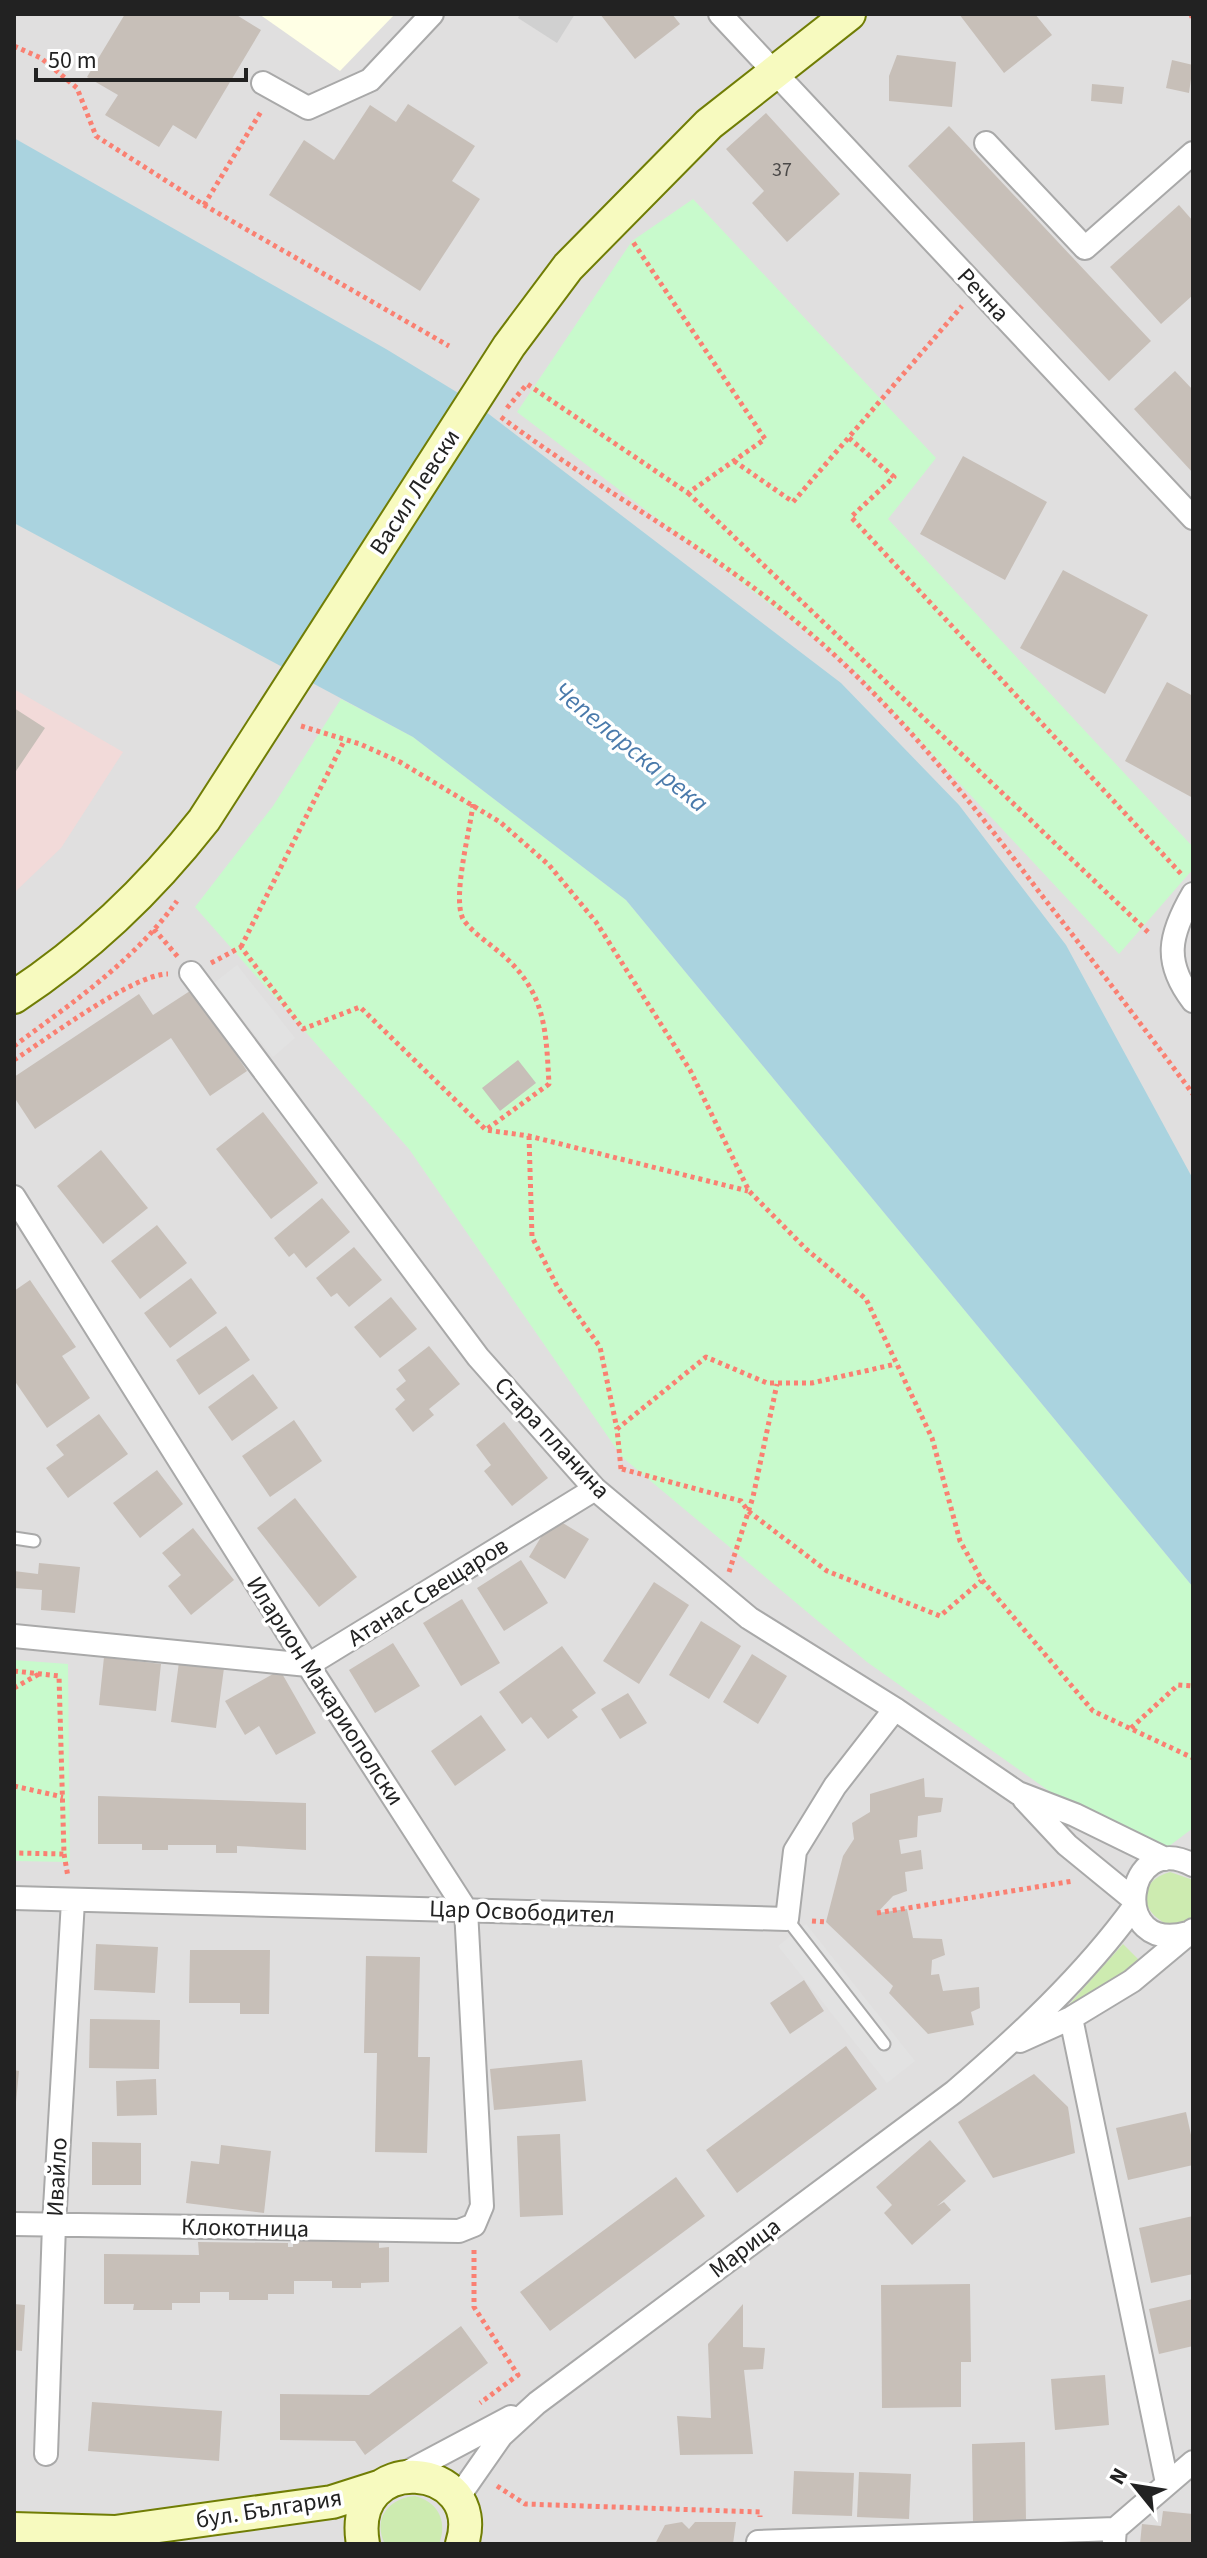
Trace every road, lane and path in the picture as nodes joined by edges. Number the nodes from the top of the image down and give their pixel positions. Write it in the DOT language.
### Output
graph roads {
  1 [pos="432,14"];
  2 [pos="720,14"];
  3 [pos="849,14"];
  4 [pos="1191,14"];
  5 [pos="1193,21"];
  6 [pos="14,46"];
  7 [pos="773,71"];
  8 [pos="269,86"];
  9 [pos="986,143"];
  10 [pos="1193,153"];
  11 [pos="204,205"];
  12 [pos="632,241"];
  13 [pos="978,289"];
  14 [pos="449,346"];
  15 [pos="527,384"];
  16 [pos="487,409"];
  17 [pos="849,438"];
  18 [pos="734,461"];
  19 [pos="688,493"];
  20 [pos="1193,518"];
  21 [pos="301,726"];
  22 [pos="344,741"];
  23 [pos="473,804"];
  24 [pos="1193,888"];
  25 [pos="1193,894"];
  26 [pos="154,929"];
  27 [pos="241,947"];
  28 [pos="1170,953"];
  29 [pos="191,973"];
  30 [pos="14,997"];
  31 [pos="1193,1001"];
  32 [pos="14,1060"];
  33 [pos="1193,1094"];
  34 [pos="486,1130"];
  35 [pos="529,1136"];
  36 [pos="749,1191"];
  37 [pos="15,1199"];
  38 [pos="896,1364"];
  39 [pos="777,1384"];
  40 [pos="617,1429"];
  41 [pos="622,1469"];
  42 [pos="595,1489"];
  43 [pos="748,1511"];
  44 [pos="14,1538"];
  45 [pos="34,1541"];
  46 [pos="982,1580"];
  47 [pos="721,1595"];
  48 [pos="14,1636"];
  49 [pos="308,1665"];
  50 [pos="14,1671"];
  51 [pos="40,1674"];
  52 [pos="1193,1686"];
  53 [pos="14,1688"];
  54 [pos="895,1709"];
  55 [pos="1131,1728"];
  56 [pos="1193,1758"];
  57 [pos="14,1786"];
  58 [pos="1018,1793"];
  59 [pos="63,1797"];
  60 [pos="14,1853"];
  61 [pos="1182,1858"];
  62 [pos="1074,1881"];
  63 [pos="14,1898"];
  64 [pos="73,1901"];
  65 [pos="1133,1903"];
  66 [pos="466,1910"];
  67 [pos="877,1913"];
  68 [pos="787,1919"];
  69 [pos="1190,1931"];
  70 [pos="1071,2018"];
  71 [pos="884,2044"];
  72 [pos="1004,2049"];
  73 [pos="14,2224"];
  74 [pos="54,2225"];
  75 [pos="474,2225"];
  76 [pos="537,2403"];
  77 [pos="468,2412"];
  78 [pos="46,2454"];
  79 [pos="1193,2462"];
  80 [pos="475,2472"];
  81 [pos="388,2482"];
  82 [pos="1167,2483"];
  83 [pos="457,2499"];
  84 [pos="14,2529"];
  85 [pos="1114,2537"];
  86 [pos="467,2540"];
  87 [pos="758,2542"];
  88 [pos="363,2544"];
  1 -- 8 [label="street"];
  2 -- 7 [label="street, Речна"];
  3 -- 7 [label="main road, Васил Левски"];
  4 -- 5 [label="path"];
  6 -- 11 [label="path"];
  7 -- 13 [label="street, Речна"];
  7 -- 16 [label="main road, Васил Левски"];
  8 -- 11 [label="path"];
  9 -- 10 [label="street"];
  11 -- 14 [label="path"];
  12 -- 18 [label="path"];
  13 -- 17 [label="path"];
  13 -- 20 [label="street, Речна"];
  15 -- 19 [label="path"];
  16 -- 30 [label="main road, Васил Левски"];
  16 -- 33 [label="path"];
  17 -- 18 [label="path"];
  17 -- 24 [label="path"];
  18 -- 19 [label="path"];
  19 -- 28 [label="path"];
  21 -- 22 [label="path"];
  22 -- 23 [label="path"];
  22 -- 27 [label="path"];
  23 -- 34 [label="path"];
  23 -- 36 [label="path"];
  25 -- 28 [label="street"];
  26 -- 29 [label="path"];
  27 -- 29 [label="path"];
  27 -- 34 [label="path"];
  28 -- 31 [label="street"];
  29 -- 32 [label="path"];
  29 -- 42 [label="street, Стара планина"];
  34 -- 35 [label="path"];
  35 -- 36 [label="path"];
  35 -- 40 [label="path"];
  36 -- 38 [label="path"];
  37 -- 49 [label="street, Иларион Макариополски"];
  38 -- 39 [label="path"];
  38 -- 46 [label="path"];
  39 -- 40 [label="path"];
  39 -- 43 [label="path"];
  40 -- 41 [label="path"];
  41 -- 42 [label="path"];
  41 -- 43 [label="path"];
  42 -- 47 [label="street, Стара планина"];
  42 -- 49 [label="street, Атанас Свещаров"];
  43 -- 46 [label="path"];
  43 -- 47 [label="path"];
  44 -- 45 [label="lane"];
  46 -- 55 [label="path"];
  47 -- 54 [label="street, Стара планина"];
  48 -- 49 [label="street"];
  49 -- 66 [label="street, Иларион Макариополски"];
  50 -- 51 [label="path"];
  51 -- 53 [label="path"];
  51 -- 59 [label="path"];
  52 -- 55 [label="path"];
  54 -- 58 [label="street, Стара планина"];
  54 -- 68 [label="street"];
  55 -- 56 [label="path"];
  57 -- 59 [label="path"];
  58 -- 61 [label="street"];
  58 -- 65 [label="street"];
  59 -- 60 [label="path"];
  61 -- 65 [label="street"];
  62 -- 67 [label="path"];
  63 -- 64 [label="street, Цар Освободител"];
  64 -- 66 [label="street, Цар Освободител"];
  64 -- 74 [label="street, Ивайло"];
  65 -- 69 [label="street"];
  65 -- 72 [label="street"];
  66 -- 68 [label="street, Цар Освободител"];
  66 -- 75 [label="street, Иларион Макариополски"];
  68 -- 71 [label="lane"];
  69 -- 70 [label="street"];
  70 -- 72 [label="street"];
  70 -- 82 [label="street"];
  72 -- 76 [label="street, Марица"];
  73 -- 74 [label="street, Клокотница"];
  74 -- 75 [label="street, Клокотница"];
  74 -- 78 [label="street, Ивайло"];
  75 -- 77 [label="path"];
  76 -- 80 [label="street"];
  76 -- 81 [label="street"];
  79 -- 82 [label="street"];
  80 -- 83 [label="street"];
  80 -- 87 [label="path"];
  81 -- 83 [label="main road"];
  81 -- 84 [label="main road, бул. България"];
  81 -- 88 [label="main road"];
  82 -- 85 [label="street"];
  83 -- 86 [label="main road"];
  85 -- 87 [label="street"];
}
